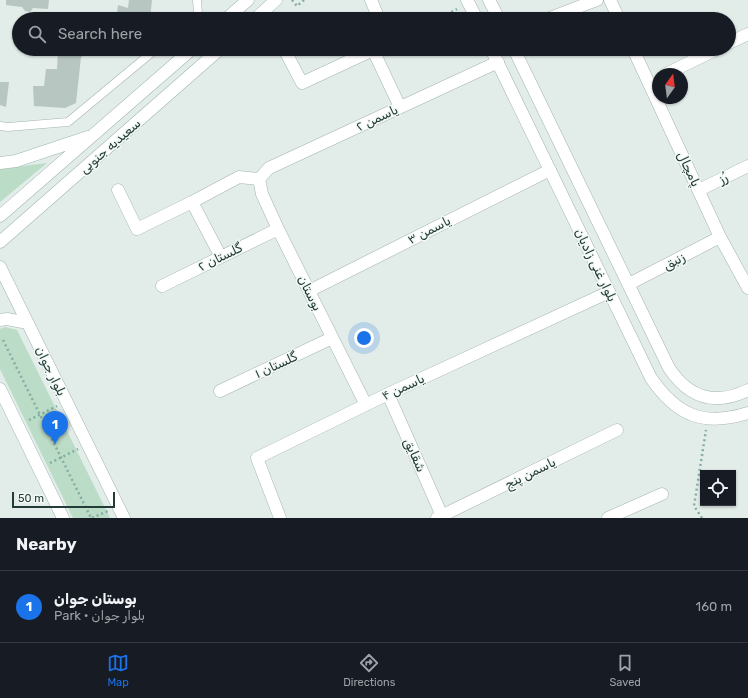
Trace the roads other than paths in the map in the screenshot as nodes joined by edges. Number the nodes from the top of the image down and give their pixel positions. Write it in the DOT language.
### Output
graph roads {
  1 [pos="197,0"];
  2 [pos="276,0"];
  3 [pos="371,0"];
  4 [pos="490,0"];
  5 [pos="597,0"];
  6 [pos="610,0"];
  7 [pos="468,1"];
  8 [pos="243,2"];
  9 [pos="198,12"];
  10 [pos="233,12"];
  11 [pos="263,12"];
  12 [pos="376,12"];
  13 [pos="474,12"];
  14 [pos="496,12"];
  15 [pos="565,12"];
  16 [pos="616,12"];
  17 [pos="748,34"];
  18 [pos="736,40"];
  19 [pos="148,56"];
  20 [pos="184,56"];
  21 [pos="212,56"];
  22 [pos="288,56"];
  23 [pos="361,56"];
  24 [pos="377,56"];
  25 [pos="495,56"];
  26 [pos="517,56"];
  27 [pos="638,56"];
  28 [pos="702,56"];
  29 [pos="498,62"];
  30 [pos="678,68"];
  31 [pos="652,78"];
  32 [pos="663,104"];
  33 [pos="400,107"];
  34 [pos="0,126"];
  35 [pos="95,134"];
  36 [pos="0,163"];
  37 [pos="748,166"];
  38 [pos="550,170"];
  39 [pos="259,179"];
  40 [pos="118,190"];
  41 [pos="699,190"];
  42 [pos="192,202"];
  43 [pos="0,216"];
  44 [pos="278,229"];
  45 [pos="720,237"];
  46 [pos="0,242"];
  47 [pos="221,257"];
  48 [pos="0,267"];
  49 [pos="628,284"];
  50 [pos="162,286"];
  51 [pos="748,288"];
  52 [pos="309,291"];
  53 [pos="609,292"];
  54 [pos="0,320"];
  55 [pos="28,324"];
  56 [pos="332,338"];
  57 [pos="0,389"];
  58 [pos="748,390"];
  59 [pos="220,391"];
  60 [pos="388,394"];
  61 [pos="366,405"];
  62 [pos="748,413"];
  63 [pos="617,430"];
  64 [pos="662,494"];
  65 [pos="441,517"];
  66 [pos="63,518"];
  67 [pos="124,518"];
  68 [pos="280,518"];
  69 [pos="608,518"];
  1 -- 9 [label="lane"];
  2 -- 11 [label="street"];
  3 -- 12 [label="street"];
  4 -- 14 [label="street"];
  5 -- 15 [label="street"];
  6 -- 16 [label="street"];
  7 -- 13 [label="street"];
  8 -- 10 [label="street"];
  17 -- 18 [label="street"];
  19 -- 34 [label="lane"];
  20 -- 35 [label="street, سعیدیه جنوبی"];
  21 -- 46 [label="street, سعیدیه جنوبی"];
  22 -- 23 [label="street"];
  24 -- 33 [label="street"];
  25 -- 29 [label="street, بلوار غنی زادیان"];
  26 -- 49 [label="street, بلوار غنی زادیان"];
  27 -- 31 [label="street, پامچال"];
  28 -- 30 [label="street"];
  29 -- 33 [label="street, یاسمن ۲"];
  29 -- 38 [label="street, بلوار غنی زادیان"];
  32 -- 41 [label="street, پامچال"];
  33 -- 39 [label="street, یاسمن ۲"];
  35 -- 36 [label="street"];
  35 -- 43 [label="street, سعیدیه جنوبی"];
  37 -- 41 [label="street, رُز"];
  38 -- 52 [label="street, یاسمن ۳"];
  38 -- 53 [label="street, بلوار غنی زادیان"];
  39 -- 42 [label="street"];
  39 -- 44 [label="street, بوستان"];
  40 -- 42 [label="street"];
  41 -- 45 [label="street, پامچال"];
  42 -- 47 [label="street"];
  44 -- 47 [label="street, گلستان ۲"];
  44 -- 52 [label="street, بوستان"];
  45 -- 49 [label="street, زنبق"];
  45 -- 51 [label="street, پامچال"];
  47 -- 50 [label="street, گلستان ۲"];
  48 -- 55 [label="street, بلوار جوان"];
  49 -- 53 [label="street, زنبق"];
  49 -- 58 [label="street, بلوار غنی زادیان"];
  52 -- 56 [label="street, بوستان"];
  53 -- 60 [label="street, یاسمن ۴"];
  53 -- 62 [label="street, بلوار غنی زادیان"];
  54 -- 55 [label="street"];
  55 -- 67 [label="street, بلوار جوان"];
  56 -- 59 [label="street, گلستان ۱"];
  56 -- 61 [label="street, بوستان"];
  57 -- 66 [label="street"];
  60 -- 61 [label="street, یاسمن ۴"];
  60 -- 65 [label="street, شقایق"];
  61 -- 68 [label="street, یاسمن ۴"];
  63 -- 65 [label="street, یاسمن پنج"];
  64 -- 69 [label="street"];
}
